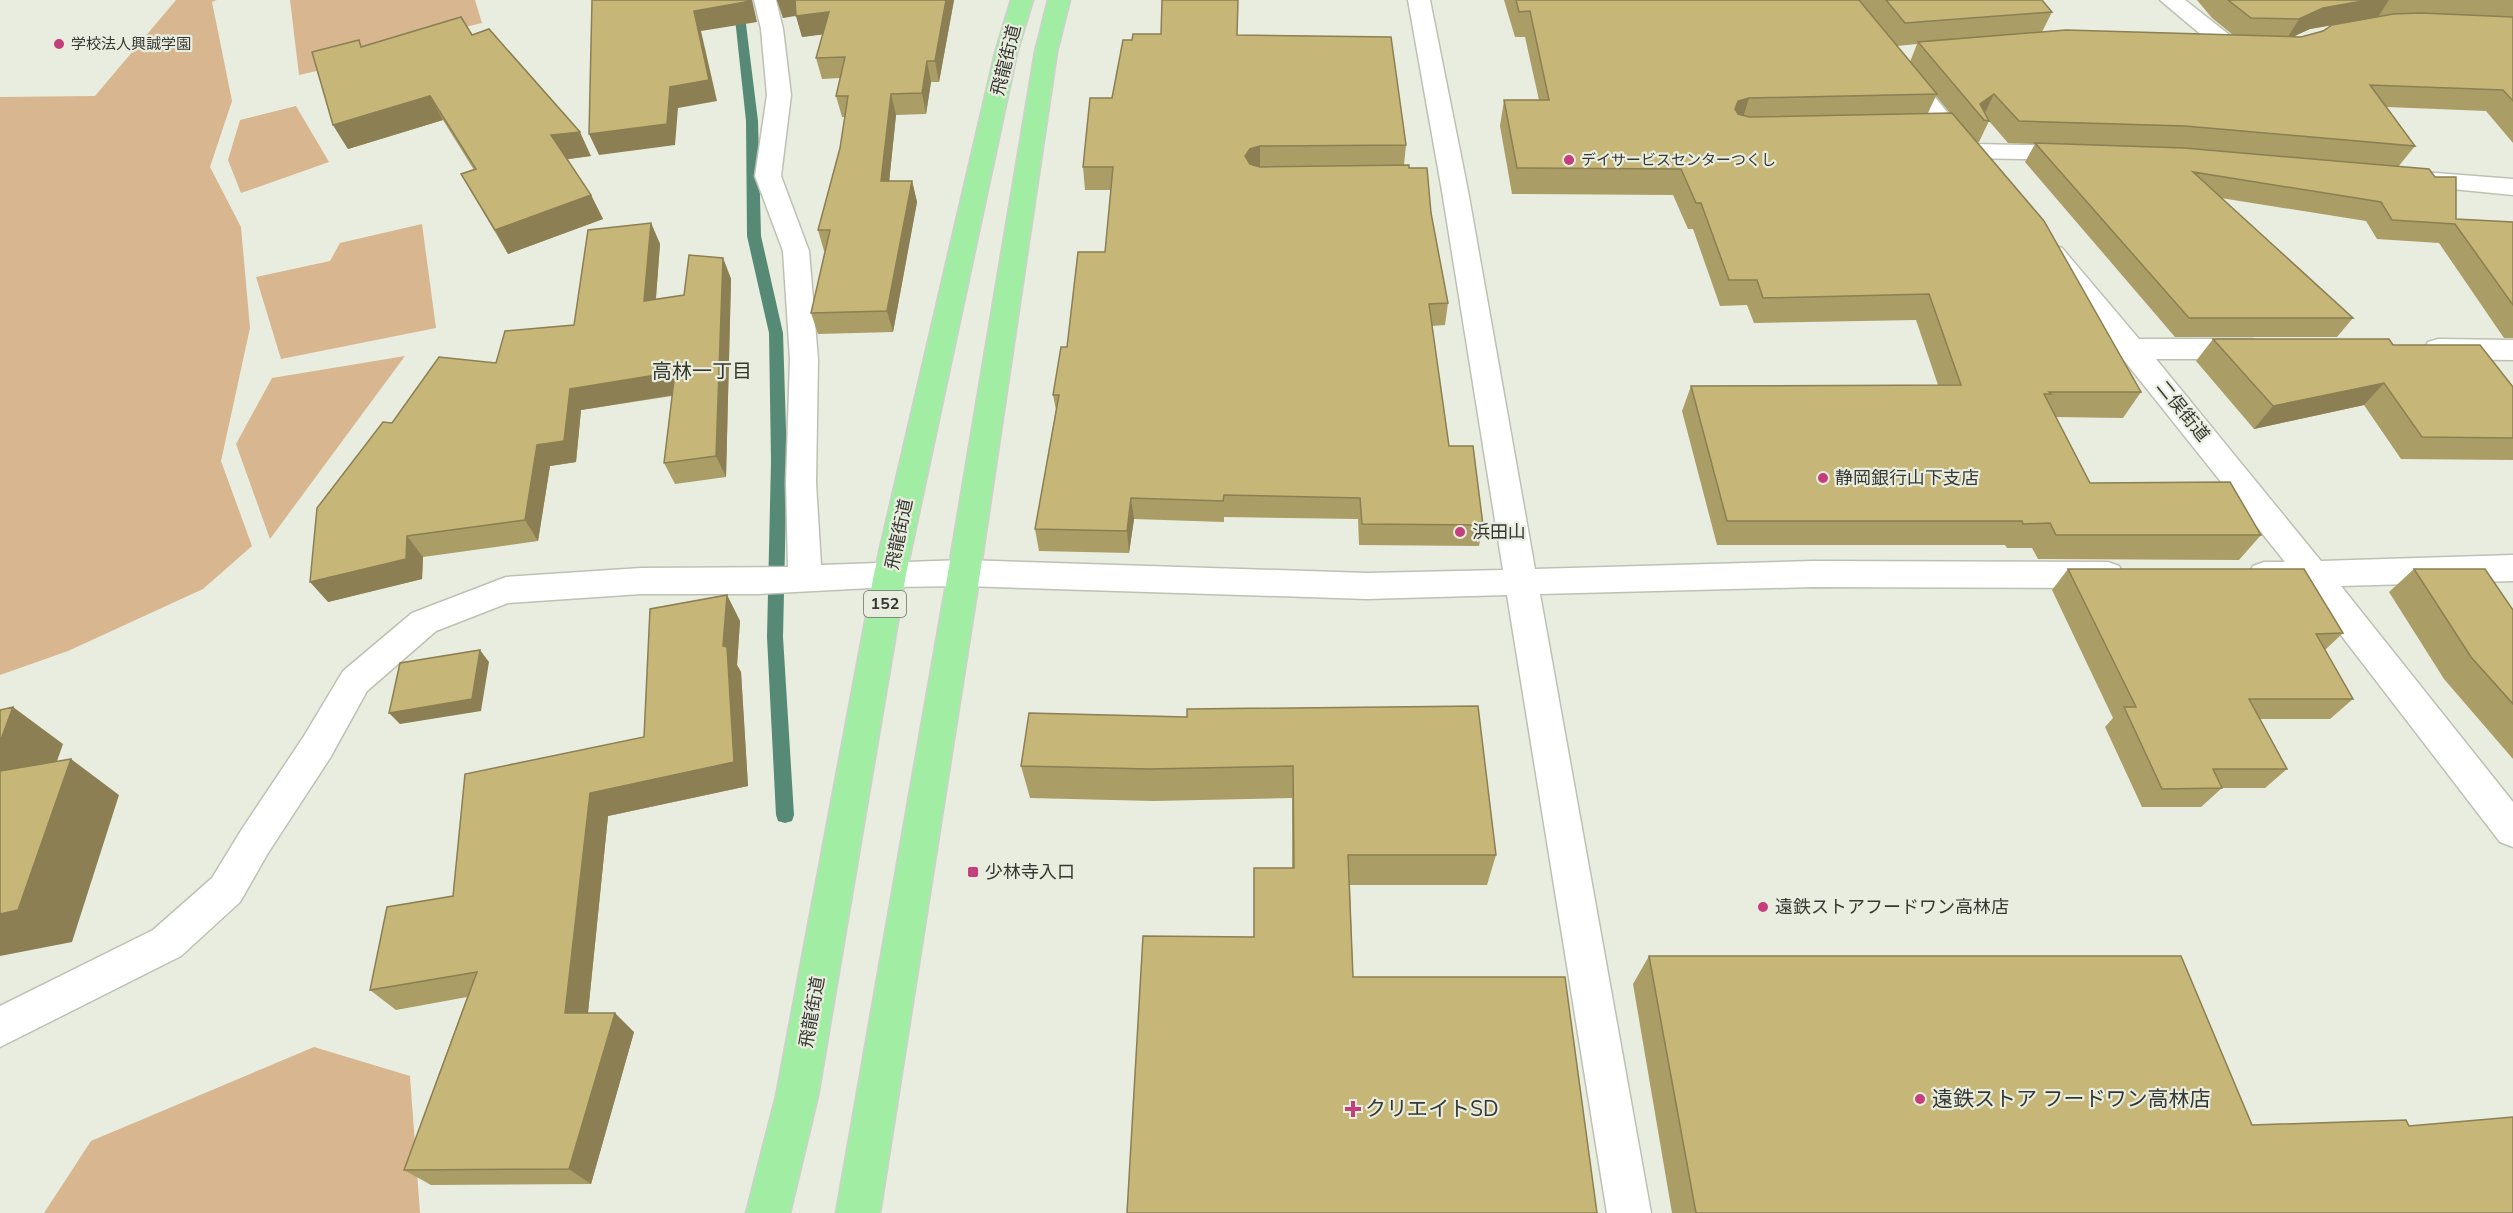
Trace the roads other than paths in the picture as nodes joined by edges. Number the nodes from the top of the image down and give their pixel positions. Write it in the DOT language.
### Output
graph roads {
  1 [pos="765,0"];
  2 [pos="1022,0"];
  3 [pos="1059,0"];
  4 [pos="1419,0"];
  5 [pos="1844,0"];
  6 [pos="2171,0"];
  7 [pos="2196,47"];
  8 [pos="2231,48"];
  9 [pos="2276,49"];
  10 [pos="1966,151"];
  11 [pos="2099,155"];
  12 [pos="2387,177"];
  13 [pos="1989,178"];
  14 [pos="2513,187"];
  15 [pos="2035,232"];
  16 [pos="2283,348"];
  17 [pos="2410,349"];
  18 [pos="2133,350"];
  19 [pos="2513,350"];
  20 [pos="2513,568"];
  21 [pos="964,573"];
  22 [pos="890,574"];
  23 [pos="2135,575"];
  24 [pos="2231,575"];
  25 [pos="2314,575"];
  26 [pos="785,580"];
  27 [pos="1520,582"];
  28 [pos="2513,830"];
  29 [pos="0,1026"];
  30 [pos="768,1213"];
  31 [pos="858,1213"];
  32 [pos="1629,1213"];
  1 -- 26 [label="street"];
  2 -- 22 [label="highway, 飛龍街道 / 152"];
  3 -- 21 [label="highway, 飛龍街道"];
  4 -- 27 [label="street"];
  5 -- 10 [label="street"];
  6 -- 8 [label="street"];
  7 -- 8 [label="street"];
  8 -- 9 [label="street"];
  10 -- 11 [label="street"];
  10 -- 13 [label="street"];
  12 -- 14 [label="street"];
  15 -- 18 [label="street, 二俣街道"];
  16 -- 18 [label="street"];
  17 -- 19 [label="street"];
  18 -- 25 [label="street, 二俣街道"];
  20 -- 25 [label="street"];
  21 -- 22 [label="street"];
  21 -- 27 [label="street"];
  21 -- 31 [label="highway, 飛龍街道"];
  22 -- 26 [label="street"];
  22 -- 30 [label="highway, 飛龍街道 / 152"];
  23 -- 27 [label="street"];
  24 -- 25 [label="street"];
  25 -- 28 [label="street, 二俣街道"];
  26 -- 29 [label="street"];
  27 -- 32 [label="street"];
}
